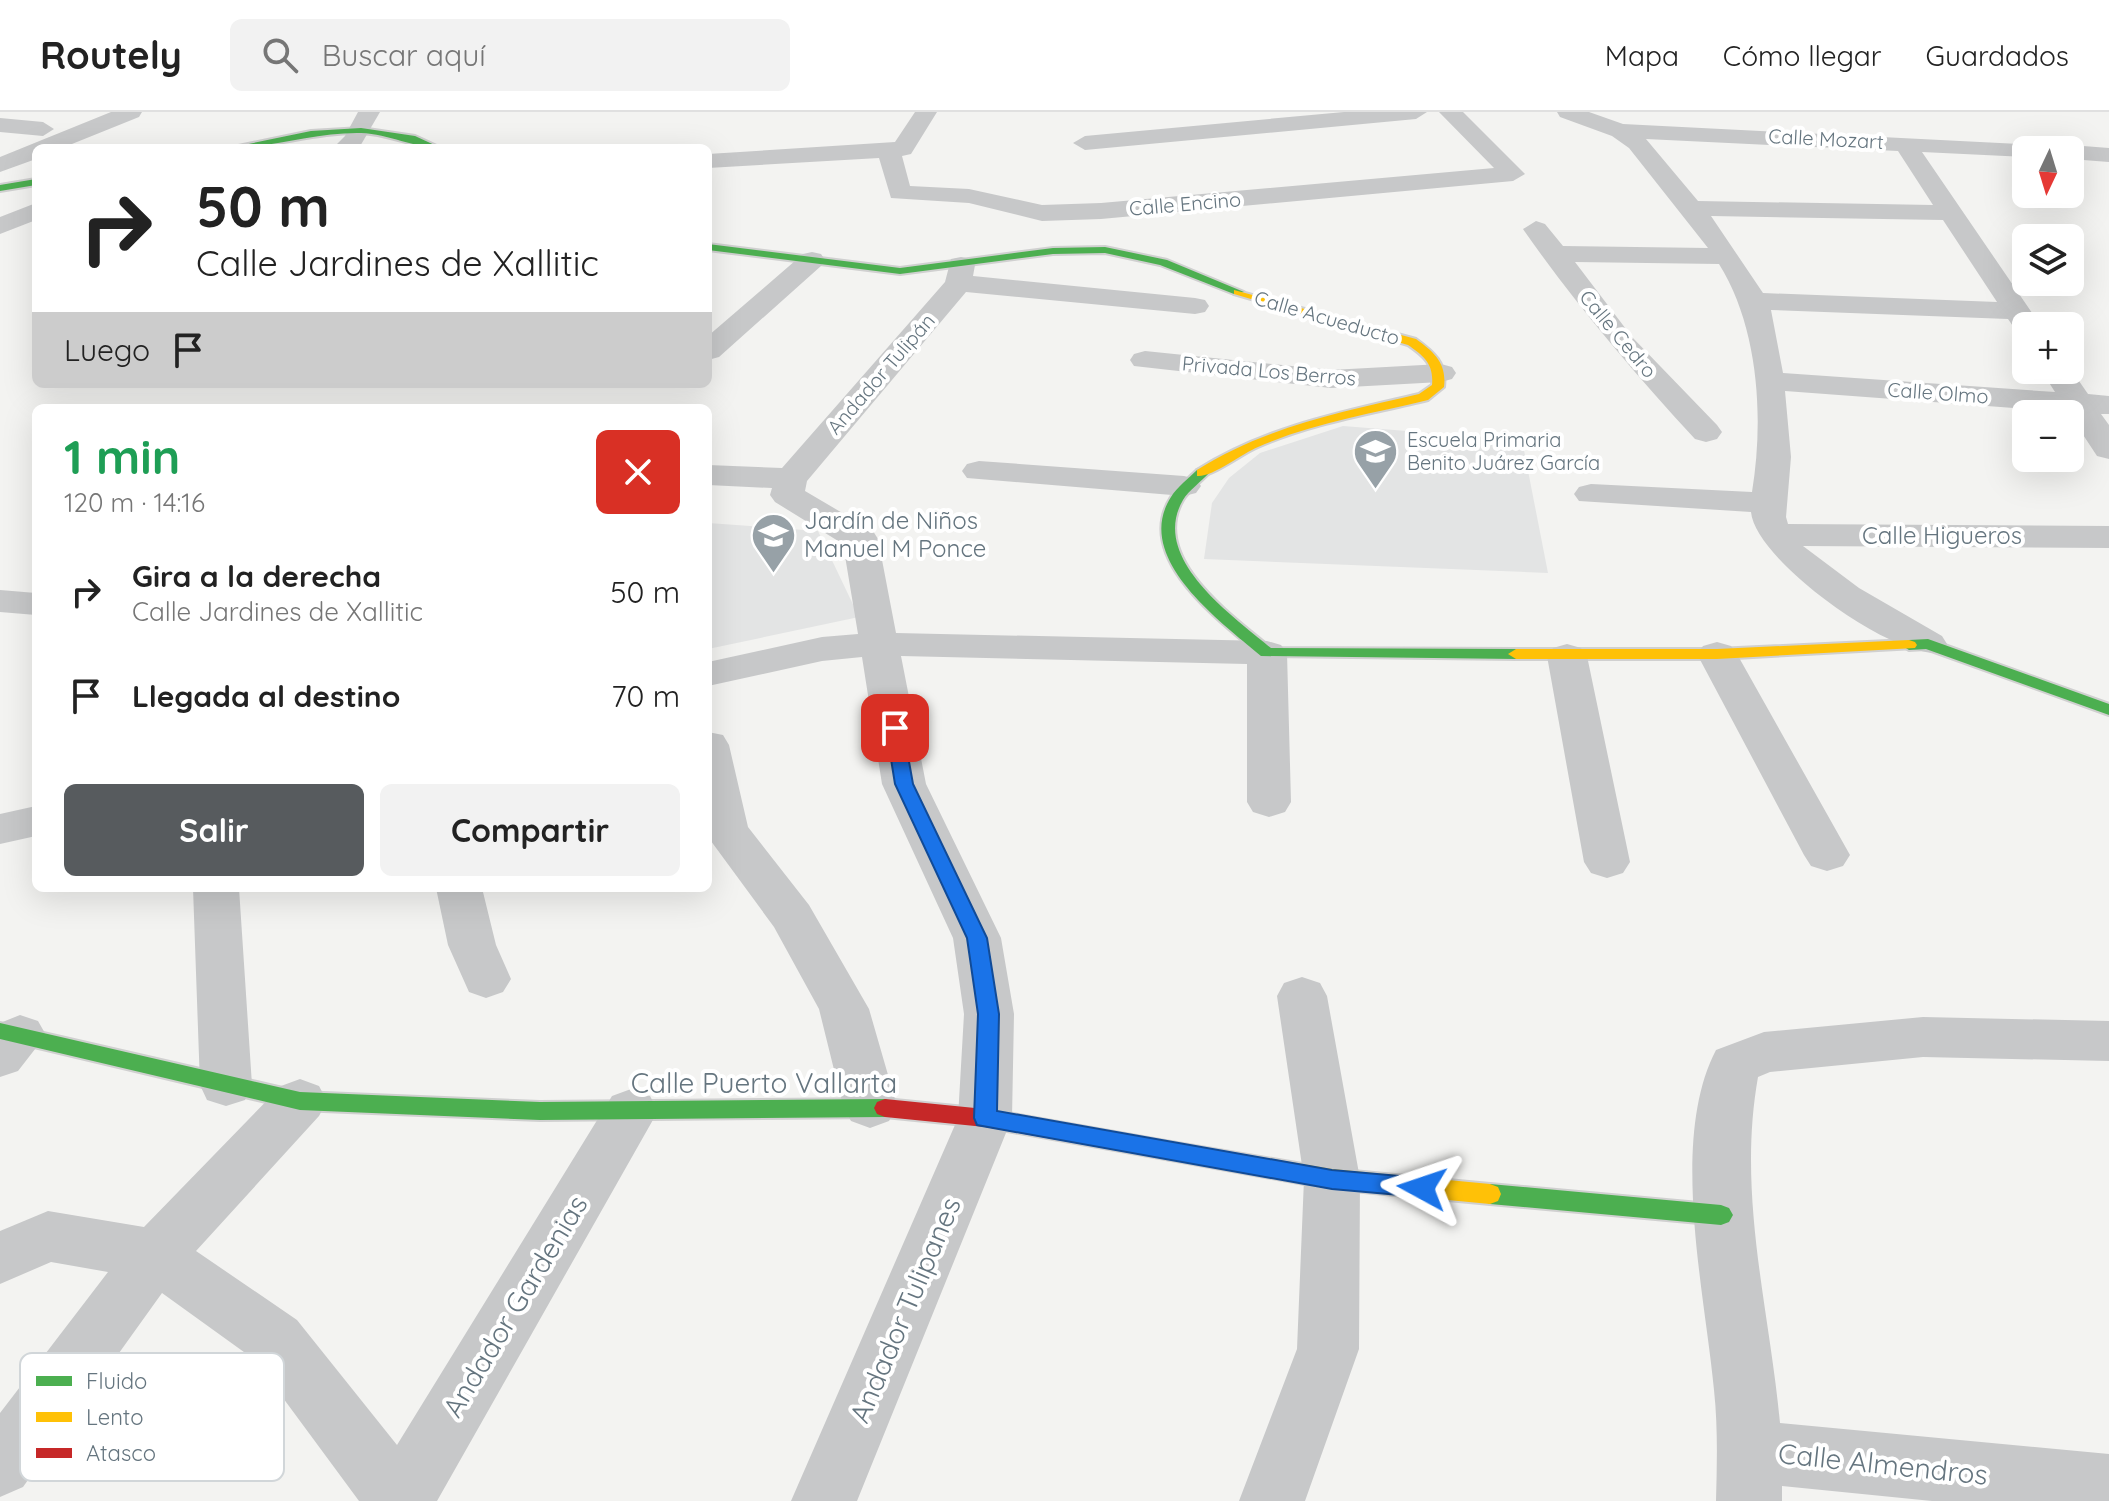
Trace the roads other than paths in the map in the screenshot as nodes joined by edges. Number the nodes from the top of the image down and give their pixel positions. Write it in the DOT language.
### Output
graph roads {
  1 [pos="131,112"];
  2 [pos="926,112"];
  3 [pos="1416,112"];
  4 [pos="1450,112"];
  5 [pos="1568,112"];
  6 [pos="364,120"];
  7 [pos="1992,121"];
  8 [pos="0,125"];
  9 [pos="1620,131"];
  10 [pos="2012,137"];
  11 [pos="40,142"];
  12 [pos="1085,143"];
  13 [pos="1904,143"];
  14 [pos="253,144"];
  15 [pos="350,144"];
  16 [pos="431,144"];
  17 [pos="32,147"];
  18 [pos="2012,149"];
  19 [pos="896,150"];
  20 [pos="2084,153"];
  21 [pos="2109,155"];
  22 [pos="712,161"];
  23 [pos="0,165"];
  24 [pos="32,183"];
  25 [pos="0,188"];
  26 [pos="1322,191"];
  27 [pos="1688,208"];
  28 [pos="32,213"];
  29 [pos="1952,213"];
  30 [pos="1343,214"];
  31 [pos="0,226"];
  32 [pos="712,248"];
  33 [pos="1725,256"];
  34 [pos="812,260"];
  35 [pos="960,274"];
  36 [pos="1754,301"];
  37 [pos="1195,306"];
  38 [pos="2018,312"];
  39 [pos="2012,317"];
  40 [pos="712,345"];
  41 [pos="1145,360"];
  42 [pos="1441,373"];
  43 [pos="1768,381"];
  44 [pos="2035,400"];
  45 [pos="2084,403"];
  46 [pos="2109,405"];
  47 [pos="2084,413"];
  48 [pos="1706,432"];
  49 [pos="2109,449"];
  50 [pos="979,471"];
  51 [pos="712,475"];
  52 [pos="791,479"];
  53 [pos="1184,486"];
  54 [pos="1591,494"];
  55 [pos="1772,519"];
  56 [pos="2109,537"];
  57 [pos="0,601"];
  58 [pos="32,604"];
  59 [pos="881,644"];
  60 [pos="1928,644"];
  61 [pos="1267,653"];
  62 [pos="1717,654"];
  63 [pos="1567,656"];
  64 [pos="712,673"];
  65 [pos="2109,710"];
  66 [pos="712,764"];
  67 [pos="1269,802"];
  68 [pos="32,822"];
  69 [pos="0,829"];
  70 [pos="1827,855"];
  71 [pos="1607,862"];
  72 [pos="216,892"];
  73 [pos="460,892"];
  74 [pos="486,979"];
  75 [pos="1302,996"];
  76 [pos="7,1041"];
  77 [pos="2109,1041"];
  78 [pos="226,1085"];
  79 [pos="300,1101"];
  80 [pos="870,1106"];
  81 [pos="631,1111"];
  82 [pos="985,1118"];
  83 [pos="1332,1179"];
  84 [pos="1721,1215"];
  85 [pos="155,1255"];
  86 [pos="0,1258"];
  87 [pos="83,1353"];
  88 [pos="20,1438"];
  89 [pos="0,1465"];
  90 [pos="1751,1476"];
  91 [pos="2109,1486"];
  92 [pos="400,1501"];
  93 [pos="824,1501"];
  94 [pos="1272,1501"];
  1 -- 11 [label="street"];
  2 -- 19 [label="street"];
  3 -- 12 [label="street"];
  4 -- 26 [label="street, Calle Encino"];
  5 -- 9 [label="street"];
  6 -- 14 [label="street"];
  6 -- 15 [label="street"];
  6 -- 16 [label="street"];
  7 -- 10 [label="street"];
  8 -- 11 [label="street"];
  9 -- 13 [label="street, Calle Mozart"];
  9 -- 27 [label="street"];
  13 -- 18 [label="street, Calle Mozart"];
  13 -- 29 [label="street"];
  17 -- 23 [label="street"];
  19 -- 22 [label="street"];
  19 -- 26 [label="street, Calle Encino"];
  20 -- 21 [label="street"];
  24 -- 25 [label="street"];
  26 -- 30 [label="street"];
  27 -- 29 [label="street"];
  27 -- 33 [label="street"];
  28 -- 31 [label="street"];
  29 -- 38 [label="street"];
  32 -- 34 [label="street, Calle Acueducto"];
  33 -- 36 [label="street"];
  33 -- 48 [label="street, Calle Cedro"];
  34 -- 35 [label="street, Calle Acueducto"];
  34 -- 40 [label="street"];
  35 -- 37 [label="street"];
  35 -- 42 [label="street, Calle Acueducto"];
  35 -- 52 [label="street, Andador Tulipán"];
  36 -- 39 [label="street"];
  36 -- 43 [label="street"];
  41 -- 42 [label="street, Privada Los Berros"];
  42 -- 53 [label="street"];
  43 -- 44 [label="street, Calle Olmo"];
  43 -- 55 [label="street"];
  45 -- 46 [label="street, Calle Olmo"];
  47 -- 49 [label="street"];
  50 -- 53 [label="street"];
  51 -- 52 [label="street"];
  52 -- 59 [label="street"];
  53 -- 61 [label="street"];
  54 -- 55 [label="street, Calle Higueros"];
  55 -- 56 [label="street, Calle Higueros"];
  55 -- 60 [label="street"];
  57 -- 58 [label="street"];
  59 -- 61 [label="street"];
  59 -- 64 [label="street"];
  59 -- 82 [label="street"];
  60 -- 62 [label="street"];
  60 -- 65 [label="street"];
  61 -- 63 [label="street"];
  61 -- 67 [label="street"];
  62 -- 63 [label="street"];
  62 -- 70 [label="street"];
  63 -- 71 [label="street"];
  66 -- 80 [label="street"];
  68 -- 69 [label="street"];
  72 -- 78 [label="street"];
  73 -- 74 [label="street"];
  75 -- 83 [label="street"];
  76 -- 78 [label="street, Calle Puerto Vallarta"];
  77 -- 84 [label="street"];
  78 -- 79 [label="street, Calle Puerto Vallarta"];
  79 -- 81 [label="street, Calle Puerto Vallarta"];
  79 -- 85 [label="street"];
  80 -- 81 [label="street, Calle Puerto Vallarta"];
  80 -- 82 [label="street, Calle Puerto Vallarta"];
  81 -- 92 [label="street, Andador Gardenias"];
  82 -- 83 [label="street, Calle Puerto Vallarta"];
  82 -- 93 [label="street, Andador Tulipanes"];
  83 -- 84 [label="street, Calle Puerto Vallarta"];
  83 -- 94 [label="street"];
  84 -- 90 [label="street"];
  85 -- 86 [label="street"];
  85 -- 87 [label="street"];
  85 -- 92 [label="street"];
  88 -- 89 [label="street"];
  90 -- 91 [label="street, Calle Almendros"];
}
